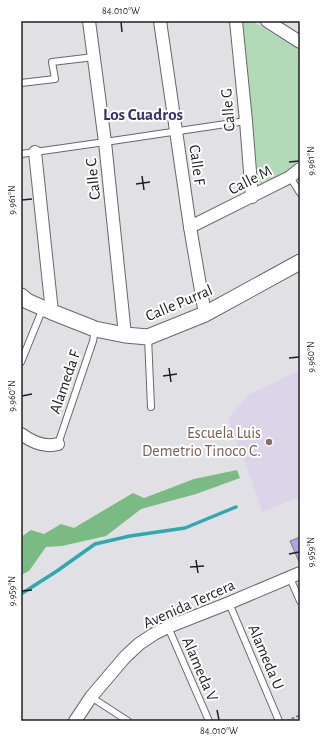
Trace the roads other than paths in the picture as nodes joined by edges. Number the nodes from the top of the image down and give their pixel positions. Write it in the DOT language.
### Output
graph roads {
  1 [pos="89,21"];
  2 [pos="160,21"];
  3 [pos="236,21"];
  4 [pos="267,21"];
  5 [pos="300,42"];
  6 [pos="94,57"];
  7 [pos="21,83"];
  8 [pos="246,121"];
  9 [pos="176,132"];
  10 [pos="105,142"];
  11 [pos="35,152"];
  12 [pos="21,154"];
  13 [pos="300,169"];
  14 [pos="290,177"];
  15 [pos="300,193"];
  16 [pos="252,197"];
  17 [pos="190,227"];
  18 [pos="300,262"];
  19 [pos="21,296"];
  20 [pos="47,310"];
  21 [pos="205,314"];
  22 [pos="96,329"];
  23 [pos="125,335"];
  24 [pos="148,337"];
  25 [pos="21,362"];
  26 [pos="151,407"];
  27 [pos="21,434"];
  28 [pos="58,444"];
  29 [pos="295,576"];
  30 [pos="300,601"];
  31 [pos="229,603"];
  32 [pos="168,627"];
  33 [pos="91,697"];
  34 [pos="75,721"];
  35 [pos="128,721"];
  36 [pos="209,721"];
  37 [pos="279,721"];
  1 -- 6 [label="street, Calle C"];
  2 -- 9 [label="street, Calle F"];
  3 -- 8 [label="street, Calle G"];
  4 -- 5 [label="street"];
  6 -- 7 [label="lane"];
  6 -- 10 [label="street, Calle C"];
  8 -- 9 [label="lane"];
  8 -- 16 [label="street, Calle G"];
  9 -- 10 [label="lane"];
  9 -- 17 [label="street, Calle F"];
  10 -- 11 [label="lane"];
  10 -- 23 [label="street, Calle C"];
  11 -- 12 [label="lane"];
  11 -- 20 [label="street"];
  13 -- 14 [label="street, Calle M"];
  14 -- 15 [label="lane"];
  14 -- 16 [label="street, Calle M"];
  16 -- 17 [label="street, Calle M"];
  17 -- 21 [label="street, Calle F"];
  18 -- 21 [label="street, Calle Purral"];
  19 -- 20 [label="street, Calle Purral"];
  20 -- 22 [label="street, Calle Purral"];
  20 -- 25 [label="lane"];
  21 -- 24 [label="street, Calle Purral"];
  22 -- 23 [label="street, Calle Purral"];
  22 -- 28 [label="lane, Alameda F"];
  23 -- 24 [label="street, Calle Purral"];
  24 -- 26 [label="lane"];
  27 -- 28 [label="street"];
  29 -- 30 [label="lane"];
  29 -- 31 [label="street, Avenida Tercera"];
  31 -- 32 [label="street, Avenida Tercera"];
  31 -- 37 [label="lane, Alameda U"];
  32 -- 33 [label="street, Avenida Tercera"];
  32 -- 36 [label="lane, Alameda V"];
  33 -- 34 [label="street, Avenida Tercera"];
  33 -- 35 [label="lane"];
}
